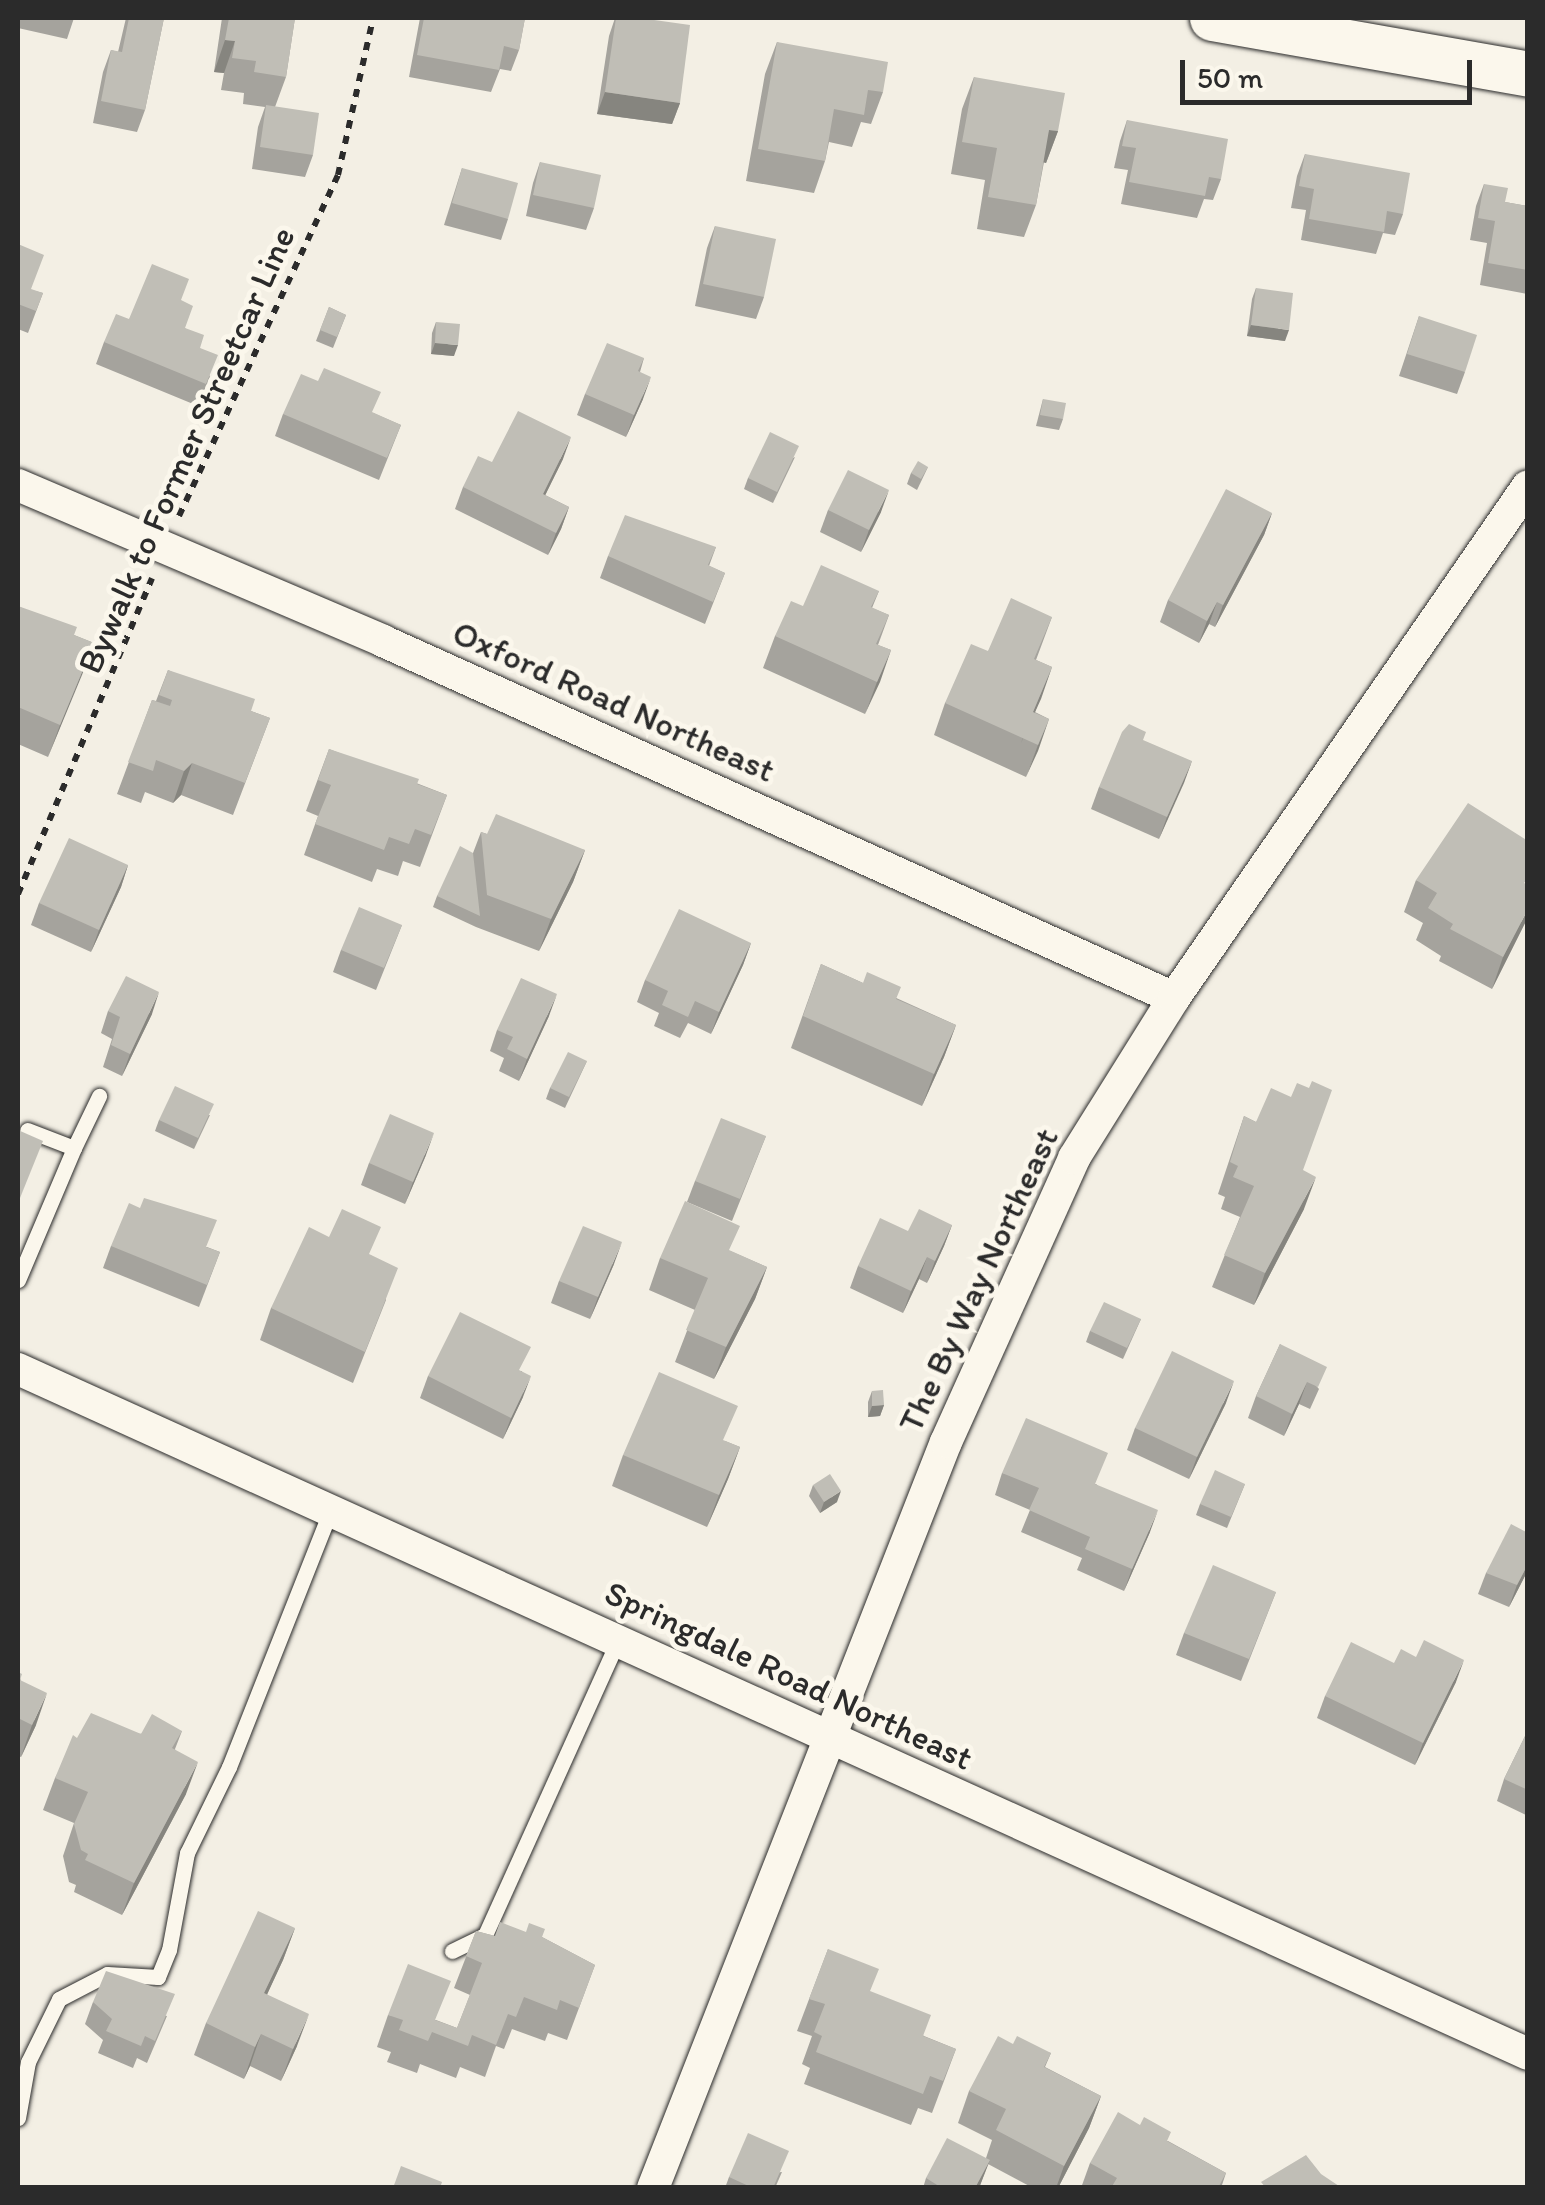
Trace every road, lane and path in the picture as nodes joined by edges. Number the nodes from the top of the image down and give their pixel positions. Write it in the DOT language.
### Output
graph roads {
  1 [pos="373,18"];
  2 [pos="1212,18"];
  3 [pos="1528,74"];
  4 [pos="18,486"];
  5 [pos="1528,486"];
  6 [pos="166,545"];
  7 [pos="18,894"];
  8 [pos="1174,998"];
  9 [pos="99,1096"];
  10 [pos="27,1130"];
  11 [pos="74,1148"];
  12 [pos="18,1280"];
  13 [pos="18,1369"];
  14 [pos="332,1510"];
  15 [pos="618,1641"];
  16 [pos="830,1738"];
  17 [pos="452,1951"];
  18 [pos="1528,2054"];
  19 [pos="18,2118"];
  20 [pos="654,2188"];
  1 -- 6 [label="path, Bywalk to Former Streetcar Line"];
  2 -- 3 [label="street"];
  4 -- 6 [label="street, Oxford Road Northeast"];
  5 -- 8 [label="street, The By Way Northeast"];
  6 -- 7 [label="path, Bywalk to Former Streetcar Line"];
  6 -- 8 [label="street, Oxford Road Northeast"];
  8 -- 16 [label="street, The By Way Northeast"];
  9 -- 11 [label="lane"];
  10 -- 11 [label="lane"];
  11 -- 12 [label="lane"];
  13 -- 14 [label="street, Springdale Road Northeast"];
  14 -- 15 [label="street, Springdale Road Northeast"];
  14 -- 19 [label="lane"];
  15 -- 16 [label="street, Springdale Road Northeast"];
  15 -- 17 [label="lane"];
  16 -- 18 [label="street, Springdale Road Northeast"];
  16 -- 20 [label="street, The By Way Northeast"];
}
